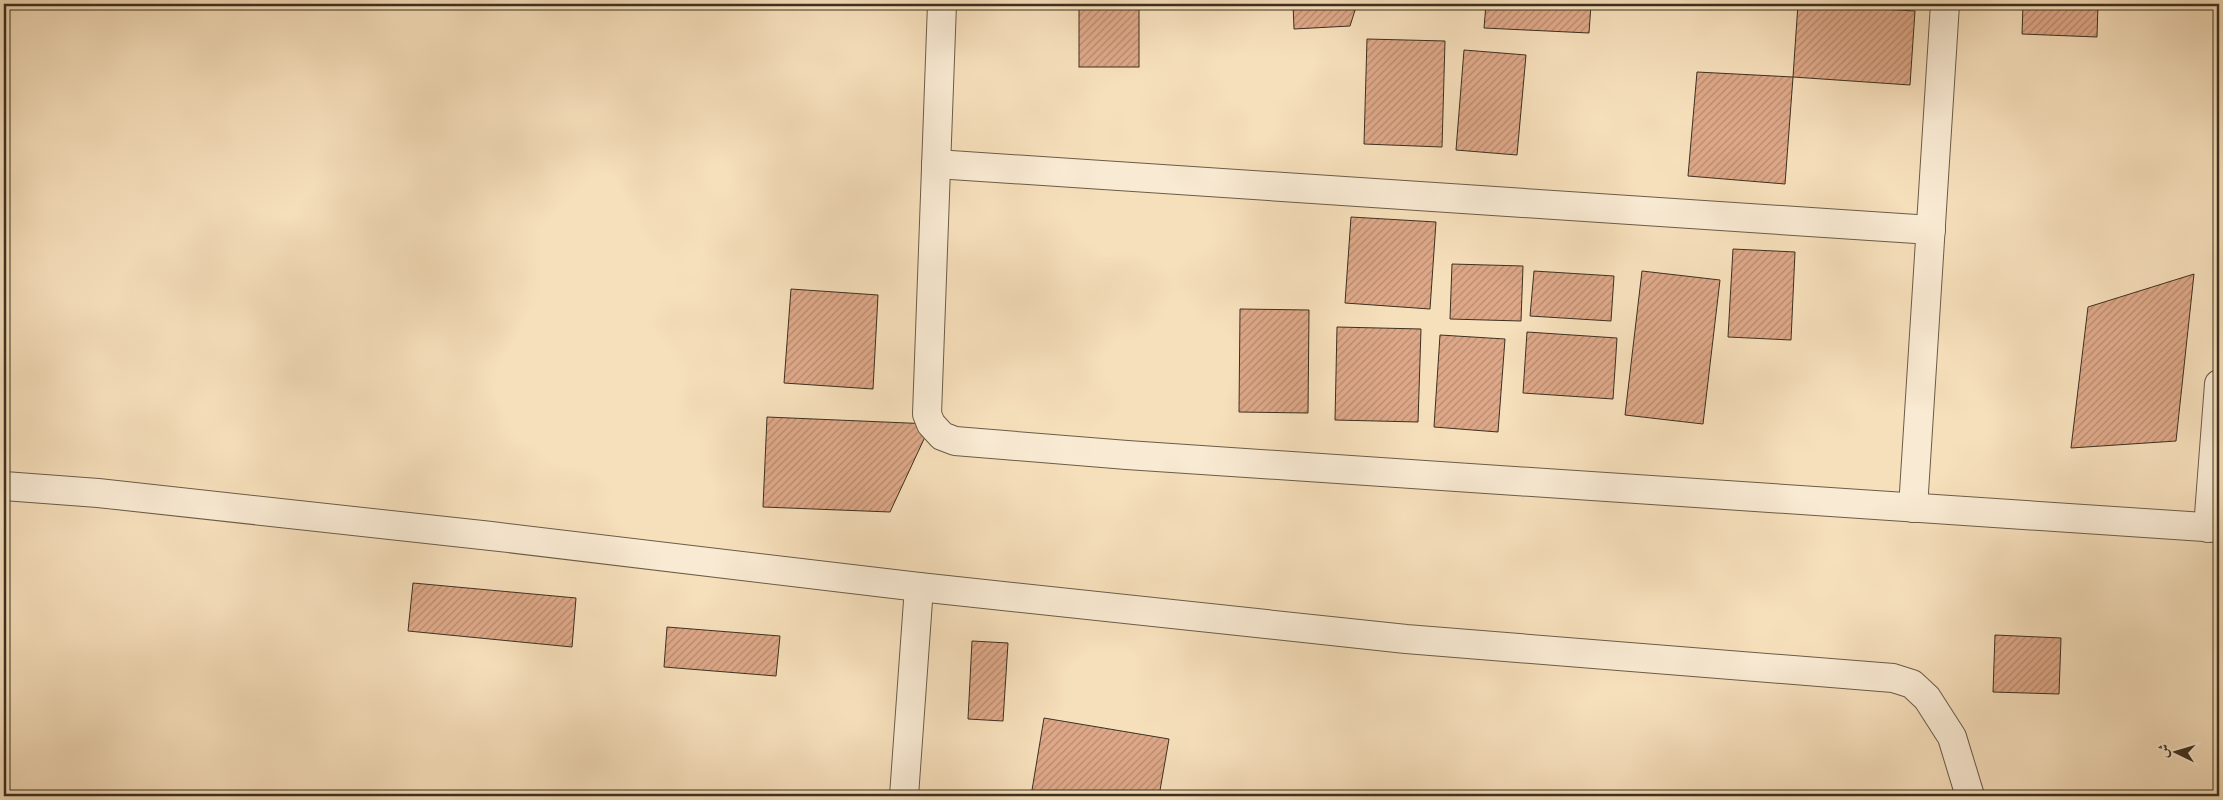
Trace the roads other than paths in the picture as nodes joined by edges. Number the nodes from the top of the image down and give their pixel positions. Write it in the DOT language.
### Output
graph roads {
  1 [pos="1945,4"];
  2 [pos="937,5"];
  3 [pos="936,164"];
  4 [pos="1931,230"];
  5 [pos="2219,384"];
  6 [pos="4,486"];
  7 [pos="1913,508"];
  8 [pos="2214,528"];
  9 [pos="919,587"];
  10 [pos="904,796"];
  11 [pos="1970,796"];
  1 -- 4 [label="street"];
  2 -- 3 [label="street"];
  3 -- 4 [label="street"];
  3 -- 7 [label="street"];
  4 -- 7 [label="street"];
  5 -- 8 [label="street"];
  6 -- 9 [label="street"];
  7 -- 8 [label="street"];
  9 -- 10 [label="street"];
  9 -- 11 [label="street"];
}
